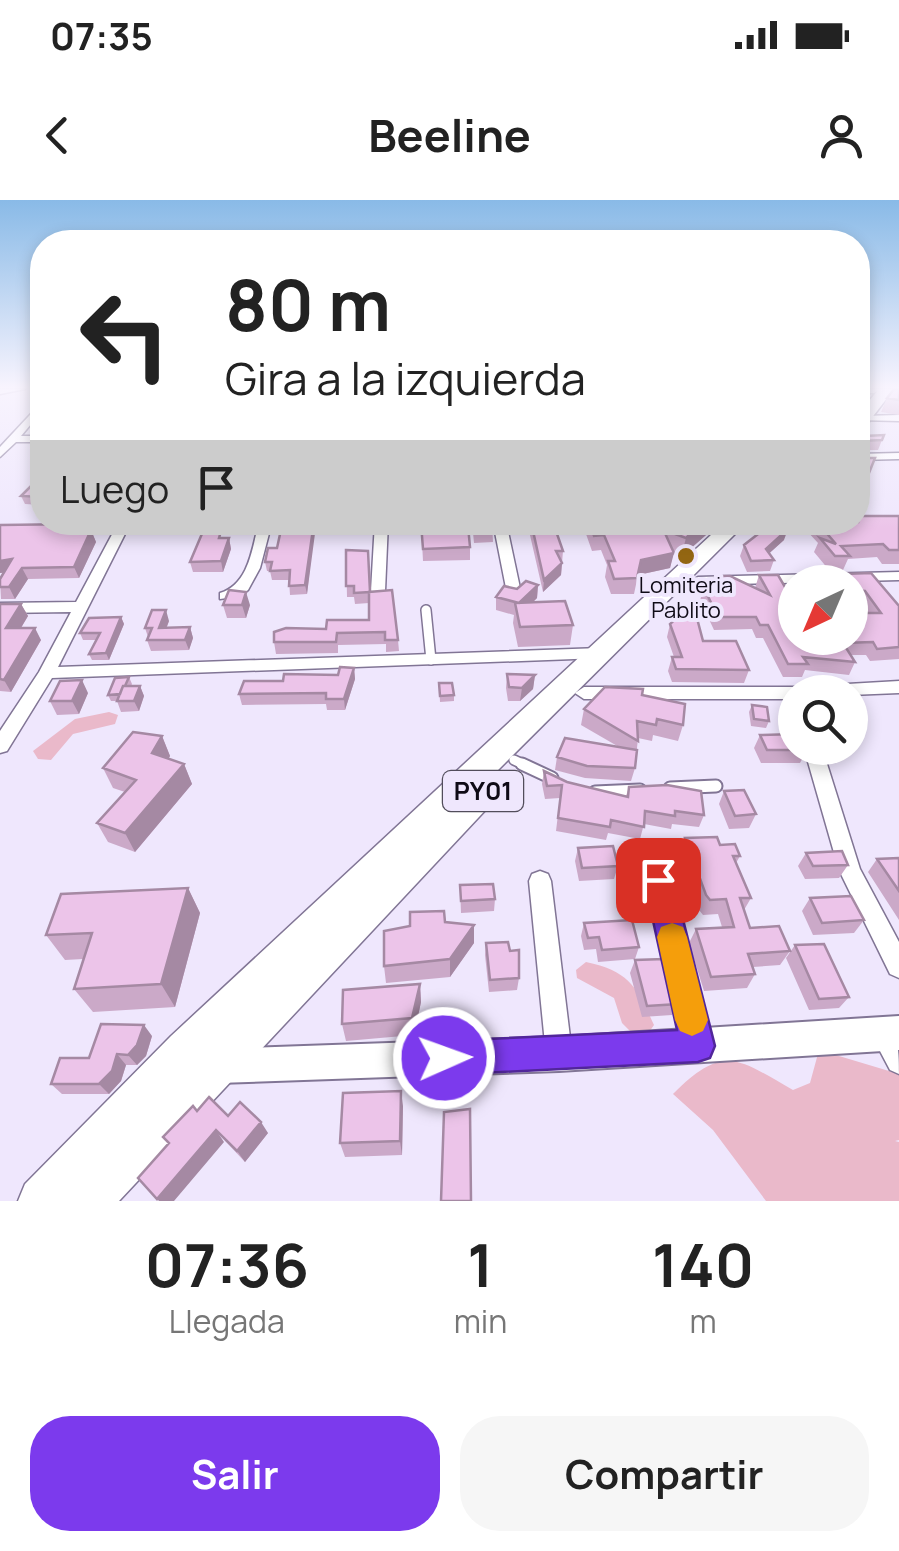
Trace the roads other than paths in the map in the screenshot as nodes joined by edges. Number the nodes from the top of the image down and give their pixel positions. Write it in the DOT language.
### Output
graph roads {
  1 [pos="18,436"];
  2 [pos="14,440"];
  3 [pos="30,440"];
  4 [pos="0,454"];
  5 [pos="899,456"];
  6 [pos="870,457"];
  7 [pos="119,535"];
  8 [pos="262,535"];
  9 [pos="381,535"];
  10 [pos="502,535"];
  11 [pos="724,535"];
  12 [pos="744,535"];
  13 [pos="899,576"];
  14 [pos="698,581"];
  15 [pos="513,588"];
  16 [pos="378,591"];
  17 [pos="225,596"];
  18 [pos="78,607"];
  19 [pos="0,608"];
  20 [pos="426,610"];
  21 [pos="601,653"];
  22 [pos="431,660"];
  23 [pos="47,672"];
  24 [pos="899,687"];
  25 [pos="868,689"];
  26 [pos="778,692"];
  27 [pos="584,694"];
  28 [pos="24,703"];
  29 [pos="0,704"];
  30 [pos="0,746"];
  31 [pos="514,760"];
  32 [pos="818,765"];
  33 [pos="567,786"];
  34 [pos="716,786"];
  35 [pos="665,788"];
  36 [pos="581,789"];
  37 [pos="647,789"];
  38 [pos="540,880"];
  39 [pos="658,880"];
  40 [pos="899,966"];
  41 [pos="894,1043"];
  42 [pos="698,1046"];
  43 [pos="560,1054"];
  44 [pos="200,1059"];
  45 [pos="42,1201"];
  46 [pos="87,1201"];
  1 -- 2 [label="street"];
  2 -- 3 [label="street"];
  2 -- 4 [label="street"];
  5 -- 6 [label="street"];
  7 -- 18 [label="street"];
  8 -- 17 [label="street"];
  9 -- 16 [label="street"];
  10 -- 15 [label="street"];
  11 -- 21 [label="highway, PY01"];
  12 -- 14 [label="highway, PY01"];
  13 -- 14 [label="street"];
  14 -- 27 [label="highway, PY01"];
  18 -- 19 [label="street"];
  18 -- 23 [label="street"];
  20 -- 22 [label="lane"];
  21 -- 22 [label="street"];
  21 -- 44 [label="highway, PY01"];
  22 -- 23 [label="street"];
  23 -- 28 [label="street"];
  24 -- 25 [label="street"];
  26 -- 27 [label="street"];
  27 -- 31 [label="highway, PY01"];
  28 -- 29 [label="street"];
  28 -- 30 [label="street"];
  31 -- 33 [label="lane"];
  31 -- 44 [label="highway, PY01"];
  32 -- 40 [label="street"];
  34 -- 35 [label="lane"];
  36 -- 37 [label="lane"];
  38 -- 43 [label="street"];
  39 -- 42 [label="street"];
  41 -- 42 [label="main road"];
  42 -- 43 [label="main road"];
  43 -- 44 [label="main road"];
  44 -- 45 [label="highway, PY01"];
  44 -- 46 [label="highway, PY01"];
}
